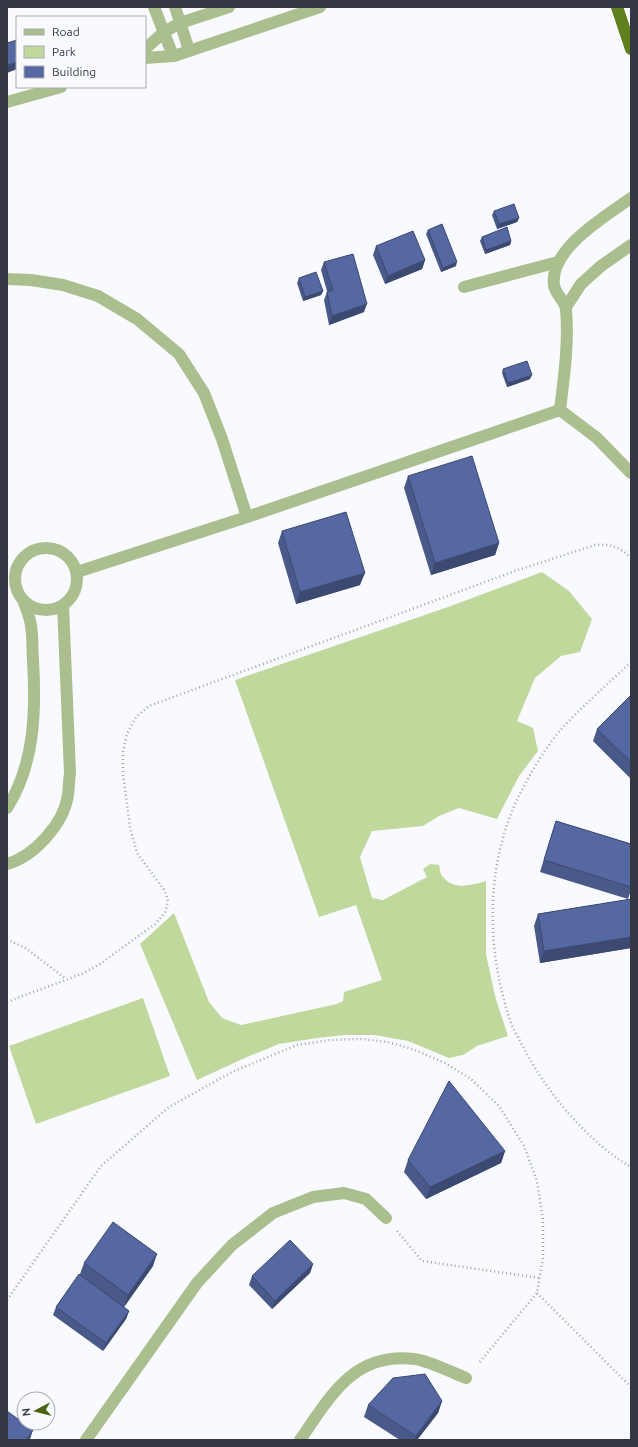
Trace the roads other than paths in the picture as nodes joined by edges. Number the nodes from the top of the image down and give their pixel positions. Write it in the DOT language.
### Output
graph roads {
  1 [pos="154,7"];
  2 [pos="174,7"];
  3 [pos="229,7"];
  4 [pos="320,7"];
  5 [pos="617,7"];
  6 [pos="180,23"];
  7 [pos="164,32"];
  8 [pos="146,48"];
  9 [pos="631,49"];
  10 [pos="189,50"];
  11 [pos="173,56"];
  12 [pos="146,58"];
  13 [pos="57,88"];
  14 [pos="7,102"];
  15 [pos="631,198"];
  16 [pos="631,245"];
  17 [pos="558,262"];
  18 [pos="7,280"];
  19 [pos="464,287"];
  20 [pos="566,307"];
  21 [pos="560,410"];
  22 [pos="631,473"];
  23 [pos="247,517"];
  24 [pos="12,568"];
  25 [pos="77,572"];
  26 [pos="23,600"];
  27 [pos="63,605"];
  28 [pos="7,808"];
  29 [pos="7,864"];
  30 [pos="386,1218"];
  31 [pos="466,1378"];
  32 [pos="86,1440"];
  33 [pos="300,1440"];
  1 -- 7 [label="street"];
  2 -- 6 [label="street"];
  3 -- 6 [label="street"];
  4 -- 10 [label="street"];
  5 -- 9 [label="highway"];
  6 -- 7 [label="street"];
  6 -- 10 [label="street"];
  7 -- 8 [label="street"];
  7 -- 11 [label="street"];
  10 -- 11 [label="street"];
  11 -- 12 [label="street"];
  13 -- 14 [label="street"];
  15 -- 17 [label="street"];
  16 -- 20 [label="street"];
  17 -- 19 [label="street"];
  17 -- 20 [label="street"];
  18 -- 23 [label="street"];
  20 -- 21 [label="street"];
  21 -- 22 [label="street"];
  21 -- 23 [label="street"];
  23 -- 25 [label="street"];
  24 -- 25 [label="street"];
  24 -- 26 [label="street"];
  25 -- 27 [label="street"];
  26 -- 27 [label="street"];
  26 -- 28 [label="street"];
  27 -- 29 [label="street"];
  30 -- 32 [label="street"];
  31 -- 33 [label="street"];
}
